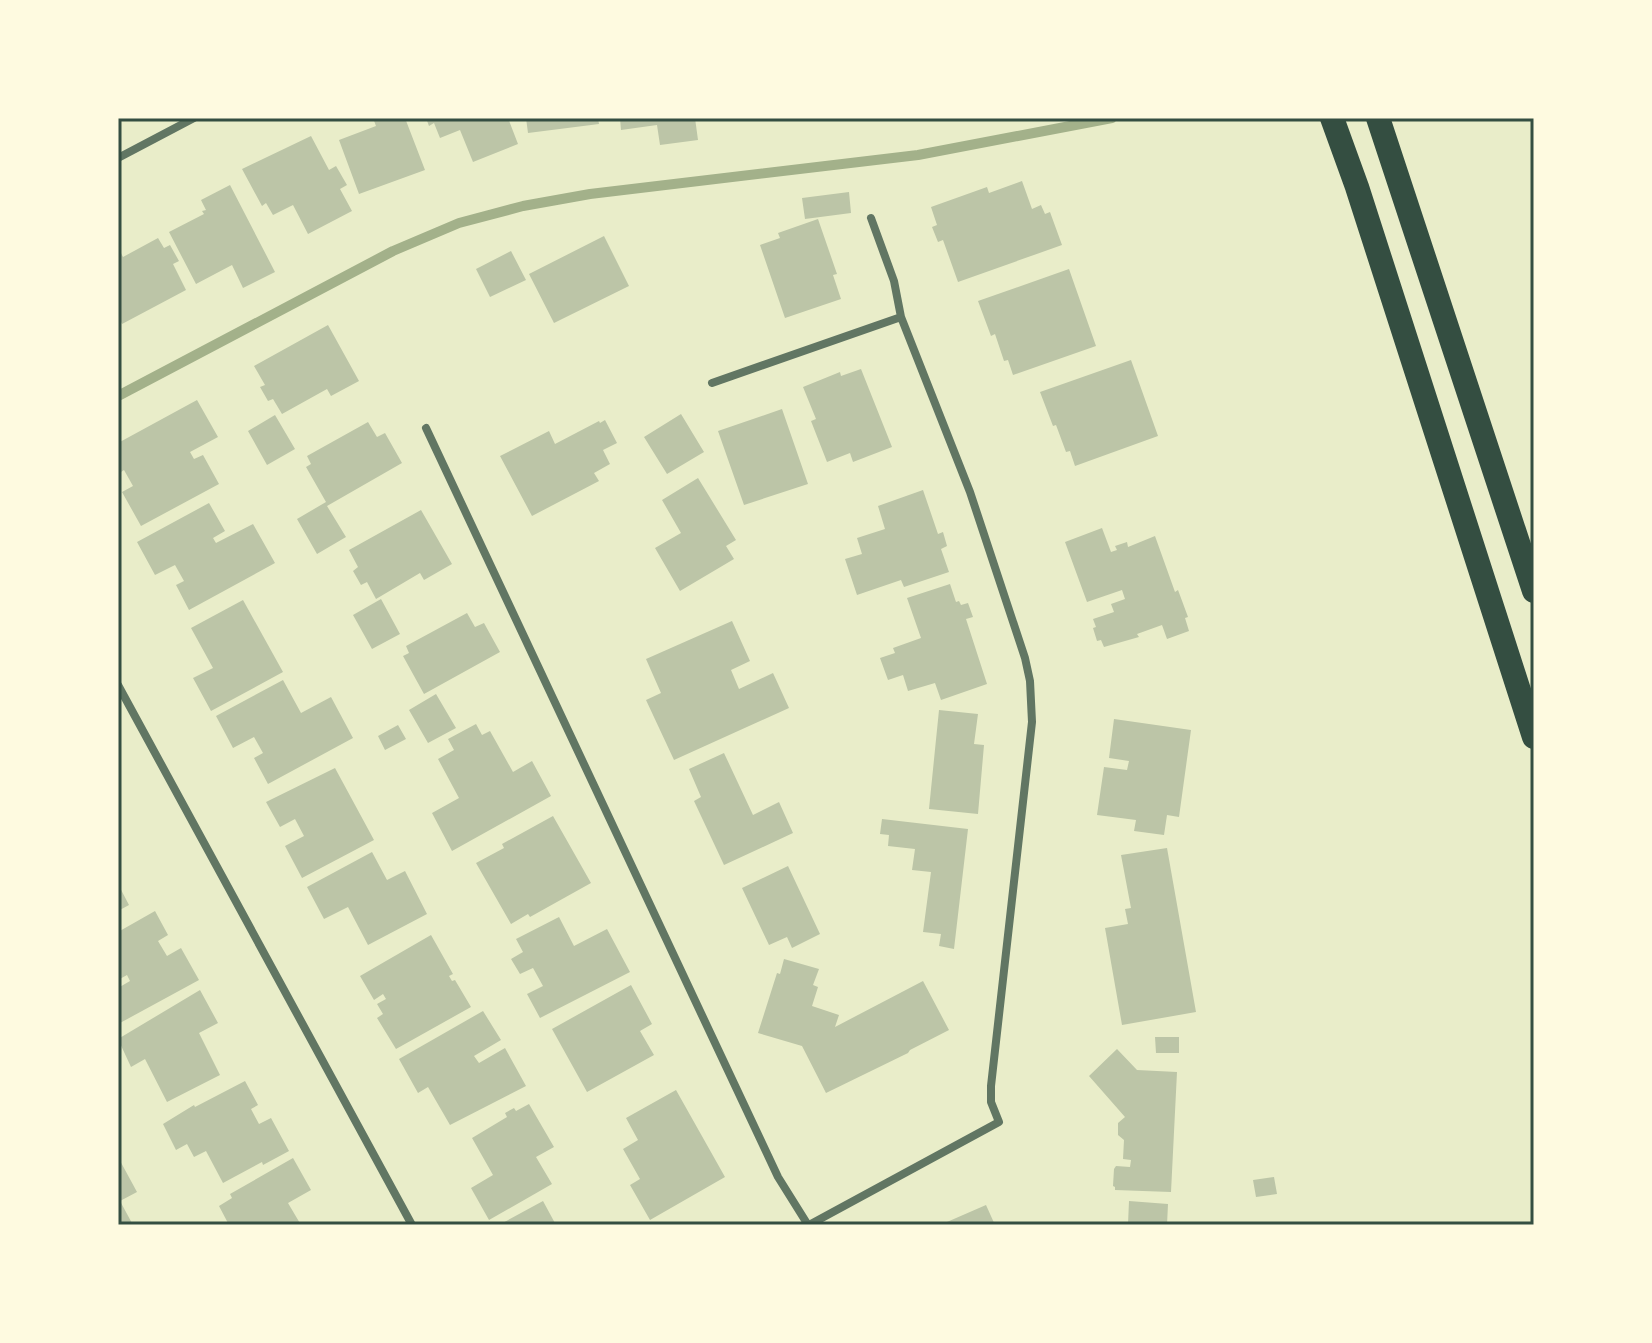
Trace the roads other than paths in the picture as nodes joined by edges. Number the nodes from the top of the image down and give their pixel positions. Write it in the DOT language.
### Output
graph roads {
  1 [pos="194,118"];
  2 [pos="1332,118"];
  3 [pos="1378,118"];
  4 [pos="118,158"];
  5 [pos="871,218"];
  6 [pos="901,317"];
  7 [pos="712,383"];
  8 [pos="426,428"];
  9 [pos="1534,591"];
  10 [pos="118,685"];
  11 [pos="1534,737"];
  12 [pos="412,1225"];
  13 [pos="808,1225"];
  1 -- 4 [label="street"];
  2 -- 11 [label="highway"];
  3 -- 9 [label="highway"];
  5 -- 6 [label="street"];
  6 -- 7 [label="street"];
  6 -- 13 [label="street"];
  8 -- 13 [label="street"];
  10 -- 12 [label="street"];
}
